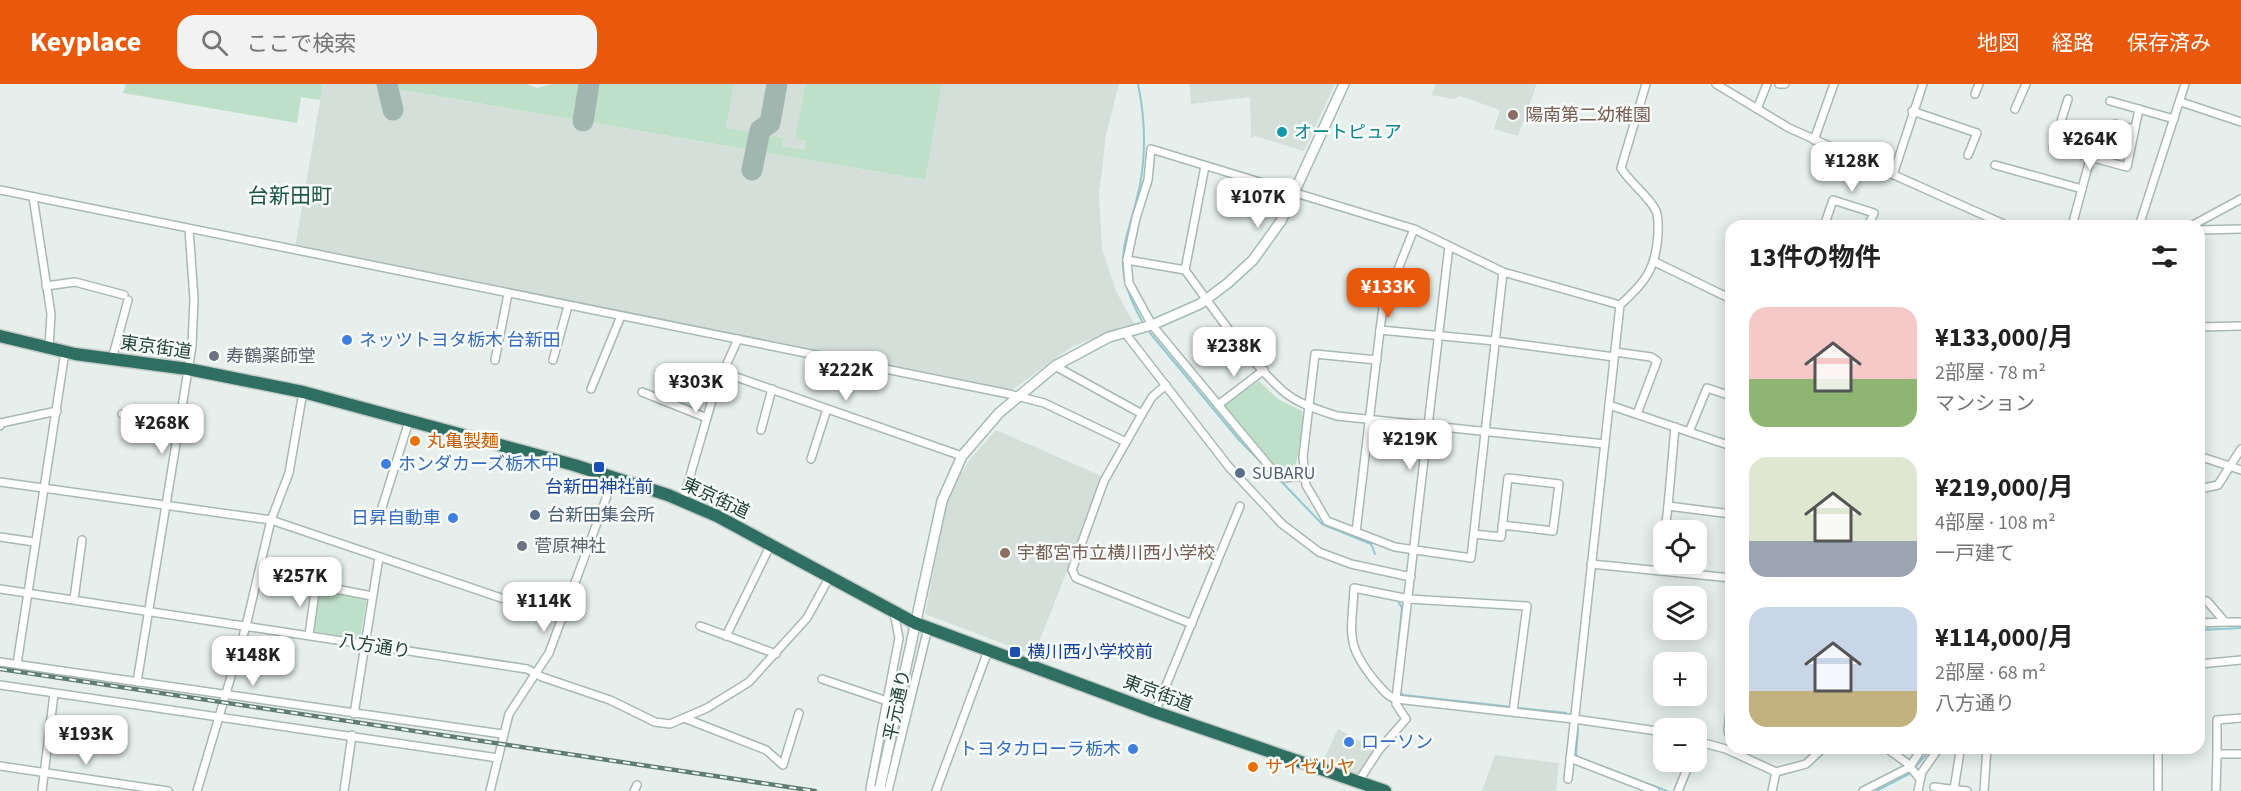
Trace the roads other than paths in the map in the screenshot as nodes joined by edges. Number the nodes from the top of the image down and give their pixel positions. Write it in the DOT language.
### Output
graph roads {
  1 [pos="1344,84"];
  2 [pos="1646,84"];
  3 [pos="1716,84"];
  4 [pos="1767,84"];
  5 [pos="1779,84"];
  6 [pos="1785,84"];
  7 [pos="1834,84"];
  8 [pos="1923,84"];
  9 [pos="1979,84"];
  10 [pos="2026,84"];
  11 [pos="2186,84"];
  12 [pos="1975,94"];
  13 [pos="2068,99"];
  14 [pos="2110,101"];
  15 [pos="2181,102"];
  16 [pos="1757,109"];
  17 [pos="2015,109"];
  18 [pos="2139,109"];
  19 [pos="1912,111"];
  20 [pos="2174,119"];
  21 [pos="2241,122"];
  22 [pos="2115,124"];
  23 [pos="2134,129"];
  24 [pos="1814,140"];
  25 [pos="1968,155"];
  26 [pos="2090,159"];
  27 [pos="1206,165"];
  28 [pos="1995,165"];
  29 [pos="1893,175"];
  30 [pos="2082,189"];
  31 [pos="0,190"];
  32 [pos="1295,192"];
  33 [pos="33,197"];
  34 [pos="2241,199"];
  35 [pos="1826,220"];
  36 [pos="1871,220"];
  37 [pos="1994,220"];
  38 [pos="2074,220"];
  39 [pos="2141,220"];
  40 [pos="2202,220"];
  41 [pos="189,229"];
  42 [pos="2241,229"];
  43 [pos="1413,230"];
  44 [pos="2205,230"];
  45 [pos="1449,246"];
  46 [pos="1127,260"];
  47 [pos="1655,262"];
  48 [pos="1185,270"];
  49 [pos="1503,272"];
  50 [pos="46,286"];
  51 [pos="508,294"];
  52 [pos="1725,295"];
  53 [pos="1207,300"];
  54 [pos="1620,305"];
  55 [pos="568,306"];
  56 [pos="621,316"];
  57 [pos="1152,326"];
  58 [pos="2241,326"];
  59 [pos="2205,327"];
  60 [pos="1380,330"];
  61 [pos="1125,333"];
  62 [pos="0,336"];
  63 [pos="1439,336"];
  64 [pos="738,339"];
  65 [pos="1495,341"];
  66 [pos="49,348"];
  67 [pos="65,352"];
  68 [pos="1615,355"];
  69 [pos="112,359"];
  70 [pos="495,360"];
  71 [pos="553,360"];
  72 [pos="1377,360"];
  73 [pos="1055,366"];
  74 [pos="188,369"];
  75 [pos="1264,370"];
  76 [pos="722,372"];
  77 [pos="1166,385"];
  78 [pos="591,389"];
  79 [pos="772,389"];
  80 [pos="642,392"];
  81 [pos="303,393"];
  82 [pos="1725,394"];
  83 [pos="1020,397"];
  84 [pos="1218,405"];
  85 [pos="1609,405"];
  86 [pos="1310,407"];
  87 [pos="827,409"];
  88 [pos="57,411"];
  89 [pos="122,414"];
  90 [pos="1142,414"];
  91 [pos="1637,414"];
  92 [pos="707,418"];
  93 [pos="1368,420"];
  94 [pos="409,421"];
  95 [pos="180,423"];
  96 [pos="0,426"];
  97 [pos="1428,427"];
  98 [pos="1675,427"];
  99 [pos="761,430"];
  100 [pos="1689,432"];
  101 [pos="1486,433"];
  102 [pos="1126,442"];
  103 [pos="1605,444"];
  104 [pos="1725,444"];
  105 [pos="2241,449"];
  106 [pos="962,456"];
  107 [pos="2205,458"];
  108 [pos="811,459"];
  109 [pos="2228,468"];
  110 [pos="2241,470"];
  111 [pos="1305,476"];
  112 [pos="614,477"];
  113 [pos="0,482"];
  114 [pos="2205,488"];
  115 [pos="42,489"];
  116 [pos="683,500"];
  117 [pos="1240,506"];
  118 [pos="1668,506"];
  119 [pos="166,507"];
  120 [pos="1725,513"];
  121 [pos="380,514"];
  122 [pos="271,520"];
  123 [pos="1666,520"];
  124 [pos="1502,525"];
  125 [pos="1356,532"];
  126 [pos="1474,534"];
  127 [pos="0,537"];
  128 [pos="82,540"];
  129 [pos="34,542"];
  130 [pos="770,546"];
  131 [pos="1414,551"];
  132 [pos="379,557"];
  133 [pos="1591,564"];
  134 [pos="1653,570"];
  135 [pos="258,574"];
  136 [pos="1690,574"];
  137 [pos="1411,577"];
  138 [pos="1725,577"];
  139 [pos="829,578"];
  140 [pos="316,585"];
  141 [pos="0,589"];
  142 [pos="27,593"];
  143 [pos="372,596"];
  144 [pos="74,599"];
  145 [pos="1408,599"];
  146 [pos="2205,601"];
  147 [pos="148,611"];
  148 [pos="894,613"];
  149 [pos="562,619"];
  150 [pos="2225,622"];
  151 [pos="2241,622"];
  152 [pos="915,623"];
  153 [pos="2205,623"];
  154 [pos="1192,624"];
  155 [pos="246,626"];
  156 [pos="700,626"];
  157 [pos="928,628"];
  158 [pos="309,635"];
  159 [pos="726,636"];
  160 [pos="365,644"];
  161 [pos="988,651"];
  162 [pos="776,654"];
  163 [pos="2241,660"];
  164 [pos="0,662"];
  165 [pos="2205,663"];
  166 [pos="17,664"];
  167 [pos="536,673"];
  168 [pos="822,679"];
  169 [pos="137,682"];
  170 [pos="0,685"];
  171 [pos="54,694"];
  172 [pos="225,695"];
  173 [pos="1396,699"];
  174 [pos="887,701"];
  175 [pos="1513,711"];
  176 [pos="1155,712"];
  177 [pos="799,713"];
  178 [pos="354,714"];
  179 [pos="220,717"];
  180 [pos="684,718"];
  181 [pos="1574,718"];
  182 [pos="2241,718"];
  183 [pos="1653,730"];
  184 [pos="502,734"];
  185 [pos="352,735"];
  186 [pos="1707,744"];
  187 [pos="1725,749"];
  188 [pos="1739,754"];
  189 [pos="1817,754"];
  190 [pos="1894,754"];
  191 [pos="1919,754"];
  192 [pos="1935,754"];
  193 [pos="1960,754"];
  194 [pos="1987,754"];
  195 [pos="2158,754"];
  196 [pos="2217,754"];
  197 [pos="2241,754"];
  198 [pos="498,758"];
  199 [pos="1570,758"];
  200 [pos="0,766"];
  201 [pos="1911,768"];
  202 [pos="1685,772"];
  203 [pos="1776,772"];
  204 [pos="44,773"];
  205 [pos="1568,778"];
  206 [pos="1919,778"];
  207 [pos="1358,782"];
  208 [pos="1934,787"];
  209 [pos="1954,789"];
  210 [pos="884,790"];
  211 [pos="42,791"];
  212 [pos="168,791"];
  213 [pos="197,791"];
  214 [pos="344,791"];
  215 [pos="490,791"];
  216 [pos="936,791"];
  217 [pos="1385,791"];
  218 [pos="1655,791"];
  219 [pos="1678,791"];
  220 [pos="1772,791"];
  221 [pos="1863,791"];
  222 [pos="1918,791"];
  223 [pos="1967,791"];
  224 [pos="1984,791"];
  225 [pos="2158,791"];
  226 [pos="2216,791"];
  1 -- 32 [label="street, 平元通り"];
  2 -- 47 [label="street"];
  3 -- 16 [label="street"];
  4 -- 16 [label="street"];
  5 -- 6 [label="street"];
  7 -- 24 [label="street"];
  8 -- 19 [label="street"];
  9 -- 12 [label="street"];
  10 -- 17 [label="street"];
  11 -- 15 [label="street"];
  13 -- 26 [label="street"];
  14 -- 18 [label="street"];
  15 -- 20 [label="street"];
  15 -- 21 [label="street"];
  16 -- 24 [label="street"];
  18 -- 20 [label="street"];
  18 -- 23 [label="street"];
  19 -- 25 [label="street"];
  19 -- 29 [label="street"];
  20 -- 39 [label="street"];
  22 -- 23 [label="street"];
  23 -- 26 [label="street"];
  24 -- 29 [label="street"];
  26 -- 30 [label="street"];
  27 -- 32 [label="street"];
  27 -- 46 [label="street"];
  27 -- 48 [label="street"];
  28 -- 30 [label="street"];
  29 -- 37 [label="street"];
  30 -- 38 [label="street"];
  31 -- 33 [label="street"];
  32 -- 43 [label="street"];
  32 -- 53 [label="street, 平元通り"];
  33 -- 41 [label="street"];
  33 -- 50 [label="street"];
  34 -- 40 [label="street"];
  35 -- 36 [label="street"];
  41 -- 51 [label="street"];
  41 -- 74 [label="street"];
  42 -- 44 [label="street"];
  43 -- 45 [label="street"];
  43 -- 60 [label="street"];
  45 -- 49 [label="street"];
  45 -- 63 [label="street"];
  46 -- 48 [label="street"];
  46 -- 57 [label="street"];
  47 -- 52 [label="street"];
  47 -- 54 [label="street"];
  48 -- 53 [label="street"];
  49 -- 54 [label="street"];
  49 -- 65 [label="street"];
  50 -- 66 [label="street"];
  50 -- 69 [label="street"];
  51 -- 55 [label="street"];
  51 -- 70 [label="street"];
  53 -- 57 [label="street, 平元通り"];
  53 -- 75 [label="street"];
  54 -- 68 [label="street"];
  55 -- 56 [label="street"];
  55 -- 71 [label="street"];
  56 -- 64 [label="street"];
  56 -- 78 [label="street"];
  57 -- 61 [label="street, 平元通り"];
  57 -- 84 [label="street"];
  58 -- 59 [label="street"];
  60 -- 63 [label="street"];
  60 -- 72 [label="street"];
  61 -- 73 [label="street, 平元通り"];
  61 -- 77 [label="street"];
  62 -- 66 [label="highway, 東京街道"];
  63 -- 65 [label="street"];
  63 -- 97 [label="street"];
  64 -- 76 [label="street"];
  64 -- 83 [label="street"];
  65 -- 68 [label="street"];
  65 -- 101 [label="street"];
  66 -- 67 [label="highway, 東京街道"];
  67 -- 69 [label="highway, 東京街道"];
  67 -- 88 [label="street"];
  68 -- 85 [label="street"];
  68 -- 91 [label="street"];
  69 -- 74 [label="highway, 東京街道"];
  72 -- 86 [label="street"];
  72 -- 93 [label="street"];
  73 -- 83 [label="street, 平元通り"];
  73 -- 90 [label="street"];
  74 -- 81 [label="highway, 東京街道"];
  74 -- 95 [label="street"];
  75 -- 84 [label="street"];
  75 -- 86 [label="street"];
  76 -- 79 [label="street"];
  76 -- 92 [label="street"];
  77 -- 90 [label="street"];
  77 -- 137 [label="street"];
  79 -- 87 [label="street"];
  79 -- 99 [label="street"];
  80 -- 92 [label="street"];
  81 -- 94 [label="highway, 東京街道"];
  81 -- 122 [label="street"];
  82 -- 100 [label="street"];
  83 -- 102 [label="street"];
  83 -- 106 [label="street, 平元通り"];
  84 -- 111 [label="street"];
  85 -- 91 [label="street"];
  85 -- 103 [label="street"];
  86 -- 93 [label="street"];
  86 -- 111 [label="street"];
  87 -- 106 [label="street"];
  87 -- 108 [label="street"];
  88 -- 96 [label="street"];
  88 -- 115 [label="street"];
  89 -- 95 [label="street"];
  90 -- 102 [label="street"];
  91 -- 98 [label="street"];
  92 -- 116 [label="street"];
  93 -- 97 [label="street"];
  93 -- 125 [label="street"];
  94 -- 112 [label="highway, 東京街道"];
  94 -- 121 [label="street"];
  95 -- 119 [label="street"];
  97 -- 101 [label="street"];
  97 -- 131 [label="street"];
  98 -- 100 [label="street"];
  98 -- 118 [label="street"];
  100 -- 104 [label="street"];
  101 -- 103 [label="street"];
  101 -- 126 [label="street"];
  102 -- 154 [label="street"];
  103 -- 133 [label="street"];
  105 -- 109 [label="street"];
  106 -- 152 [label="street, 平元通り"];
  107 -- 109 [label="street"];
  109 -- 110 [label="street"];
  109 -- 114 [label="street"];
  111 -- 125 [label="street"];
  112 -- 116 [label="highway, 東京街道"];
  112 -- 149 [label="street"];
  113 -- 115 [label="street"];
  115 -- 119 [label="street"];
  115 -- 129 [label="street"];
  116 -- 130 [label="highway, 東京街道"];
  117 -- 154 [label="street"];
  118 -- 120 [label="street"];
  118 -- 123 [label="street"];
  119 -- 122 [label="street"];
  119 -- 147 [label="street"];
  122 -- 132 [label="street"];
  122 -- 135 [label="street"];
  124 -- 124 [label="street"];
  124 -- 126 [label="street"];
  125 -- 131 [label="street"];
  126 -- 131 [label="street"];
  127 -- 129 [label="street"];
  128 -- 144 [label="street"];
  129 -- 142 [label="street"];
  130 -- 139 [label="highway, 東京街道"];
  130 -- 159 [label="street"];
  131 -- 137 [label="street"];
  132 -- 143 [label="street"];
  132 -- 149 [label="street"];
  133 -- 134 [label="street"];
  133 -- 181 [label="street"];
  135 -- 140 [label="street"];
  135 -- 155 [label="street"];
  136 -- 138 [label="street"];
  137 -- 145 [label="street"];
  139 -- 148 [label="highway, 東京街道"];
  139 -- 162 [label="street, 八方通り"];
  140 -- 143 [label="street"];
  140 -- 158 [label="street"];
  141 -- 142 [label="street, 八方通り"];
  142 -- 144 [label="street, 八方通り"];
  142 -- 166 [label="street"];
  143 -- 160 [label="street"];
  144 -- 147 [label="street, 八方通り"];
  145 -- 173 [label="street"];
  145 -- 173 [label="street"];
  145 -- 175 [label="street"];
  146 -- 150 [label="street"];
  147 -- 155 [label="street, 八方通り"];
  147 -- 169 [label="street"];
  148 -- 152 [label="highway, 東京街道"];
  148 -- 174 [label="street"];
  149 -- 167 [label="street"];
  150 -- 151 [label="street"];
  150 -- 153 [label="street"];
  152 -- 157 [label="highway, 東京街道"];
  152 -- 210 [label="street, 平元通り"];
  154 -- 176 [label="street"];
  155 -- 158 [label="street, 八方通り"];
  155 -- 172 [label="street"];
  156 -- 159 [label="street"];
  157 -- 161 [label="highway, 東京街道"];
  157 -- 210 [label="street"];
  158 -- 160 [label="street, 八方通り"];
  159 -- 162 [label="street"];
  160 -- 167 [label="street, 八方通り"];
  160 -- 178 [label="street"];
  161 -- 176 [label="highway, 東京街道"];
  161 -- 216 [label="street"];
  162 -- 180 [label="street, 八方通り"];
  163 -- 165 [label="street"];
  164 -- 166 [label="street"];
  166 -- 169 [label="street"];
  167 -- 180 [label="street, 八方通り"];
  167 -- 184 [label="street"];
  168 -- 174 [label="street"];
  169 -- 172 [label="street"];
  170 -- 171 [label="street"];
  171 -- 179 [label="street"];
  171 -- 204 [label="street"];
  172 -- 178 [label="street"];
  172 -- 179 [label="street"];
  173 -- 175 [label="street"];
  173 -- 207 [label="street"];
  174 -- 210 [label="street"];
  175 -- 181 [label="street"];
  176 -- 207 [label="highway, 東京街道"];
  177 -- 180 [label="street"];
  178 -- 184 [label="street"];
  179 -- 185 [label="street"];
  179 -- 213 [label="street"];
  181 -- 183 [label="street"];
  181 -- 199 [label="street"];
  182 -- 196 [label="street"];
  184 -- 198 [label="street"];
  185 -- 198 [label="street"];
  185 -- 214 [label="street"];
  186 -- 187 [label="street"];
  188 -- 203 [label="street"];
  189 -- 203 [label="street"];
  190 -- 201 [label="street"];
  191 -- 201 [label="street"];
  192 -- 206 [label="street"];
  193 -- 209 [label="street"];
  194 -- 224 [label="street"];
  195 -- 225 [label="street"];
  196 -- 197 [label="street"];
  196 -- 226 [label="street"];
  198 -- 215 [label="street"];
  199 -- 205 [label="street"];
  199 -- 218 [label="street"];
  200 -- 204 [label="street"];
  201 -- 206 [label="street"];
  201 -- 221 [label="street"];
  202 -- 219 [label="street"];
  203 -- 220 [label="street"];
  204 -- 211 [label="street"];
  204 -- 212 [label="street"];
  206 -- 222 [label="street"];
  207 -- 217 [label="highway, 東京街道"];
  208 -- 209 [label="street"];
  209 -- 223 [label="street"];
}
